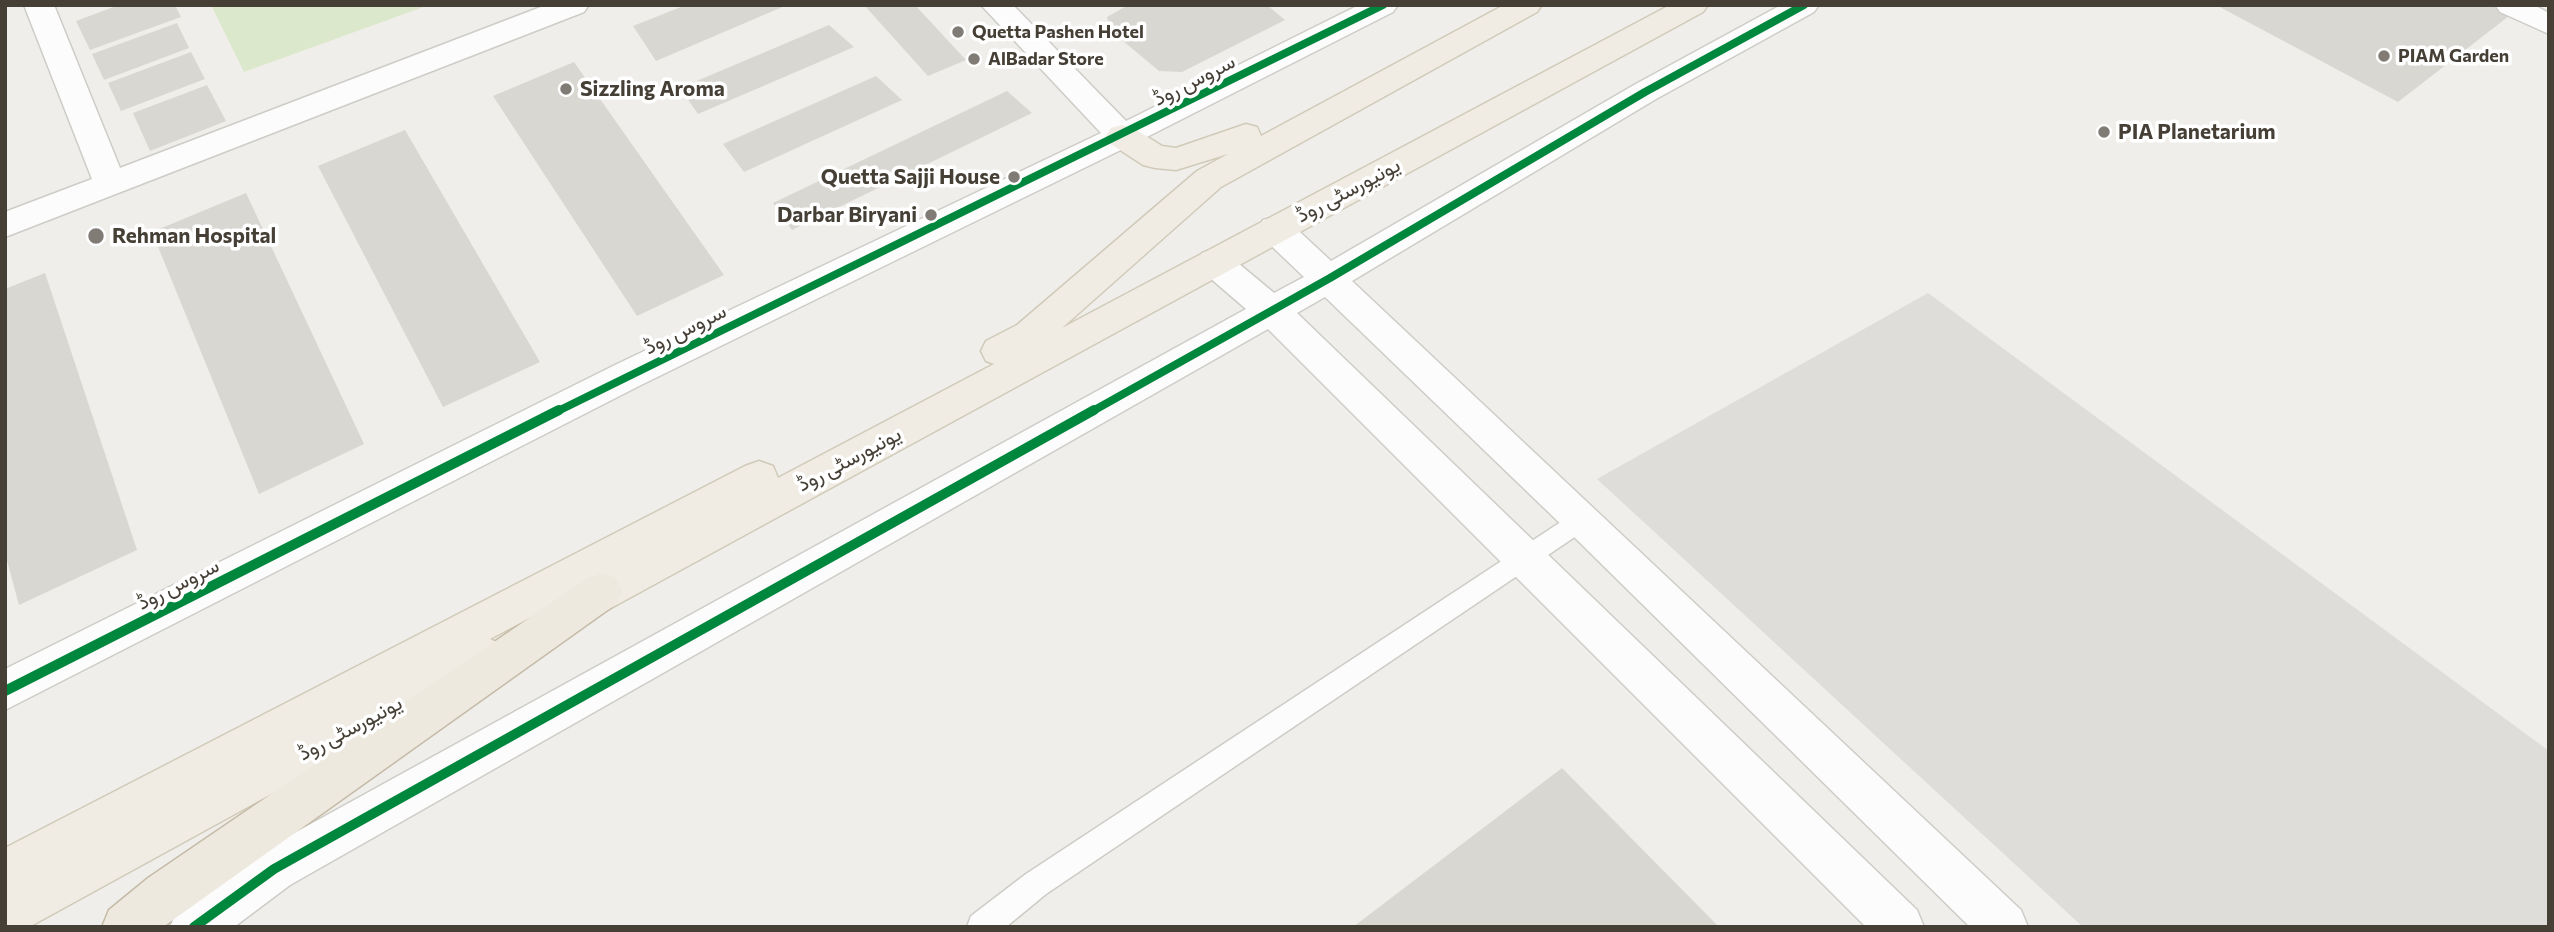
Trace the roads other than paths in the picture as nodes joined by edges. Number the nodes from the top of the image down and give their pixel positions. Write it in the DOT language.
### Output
graph roads {
  1 [pos="39,5"];
  2 [pos="574,5"];
  3 [pos="996,5"];
  4 [pos="1383,5"];
  5 [pos="1527,5"];
  6 [pos="1693,5"];
  7 [pos="1804,5"];
  8 [pos="2510,5"];
  9 [pos="2549,25"];
  10 [pos="1412,68"];
  11 [pos="1122,136"];
  12 [pos="111,185"];
  13 [pos="5,225"];
  14 [pos="1275,229"];
  15 [pos="1214,262"];
  16 [pos="1330,278"];
  17 [pos="1272,311"];
  18 [pos="1582,519"];
  19 [pos="1524,558"];
  20 [pos="602,592"];
  21 [pos="5,691"];
  22 [pos="5,873"];
  23 [pos="5,914"];
  24 [pos="185,915"];
  25 [pos="126,927"];
  26 [pos="982,927"];
  27 [pos="1900,927"];
  28 [pos="2004,927"];
  1 -- 12 [label="street"];
  2 -- 12 [label="street"];
  3 -- 11 [label="street"];
  4 -- 11 [label="street, سروس روڈ"];
  5 -- 10 [label="main road, یونیورسٹی روڈ"];
  6 -- 14 [label="main road, یونیورسٹی روڈ"];
  7 -- 16 [label="street"];
  8 -- 9 [label="street"];
  10 -- 11 [label="main road"];
  10 -- 22 [label="main road, یونیورسٹی روڈ"];
  11 -- 21 [label="street, سروس روڈ"];
  12 -- 13 [label="street"];
  14 -- 15 [label="main road, یونیورسٹی روڈ"];
  14 -- 16 [label="street"];
  15 -- 17 [label="street"];
  15 -- 20 [label="main road, یونیورسٹی روڈ"];
  16 -- 17 [label="street"];
  16 -- 18 [label="street"];
  17 -- 19 [label="street"];
  17 -- 24 [label="street"];
  18 -- 19 [label="lane"];
  18 -- 28 [label="street"];
  19 -- 26 [label="lane"];
  19 -- 27 [label="street"];
  20 -- 23 [label="main road, یونیورسٹی روڈ"];
  20 -- 24 [label="highway"];
  24 -- 25 [label="highway"];
}
